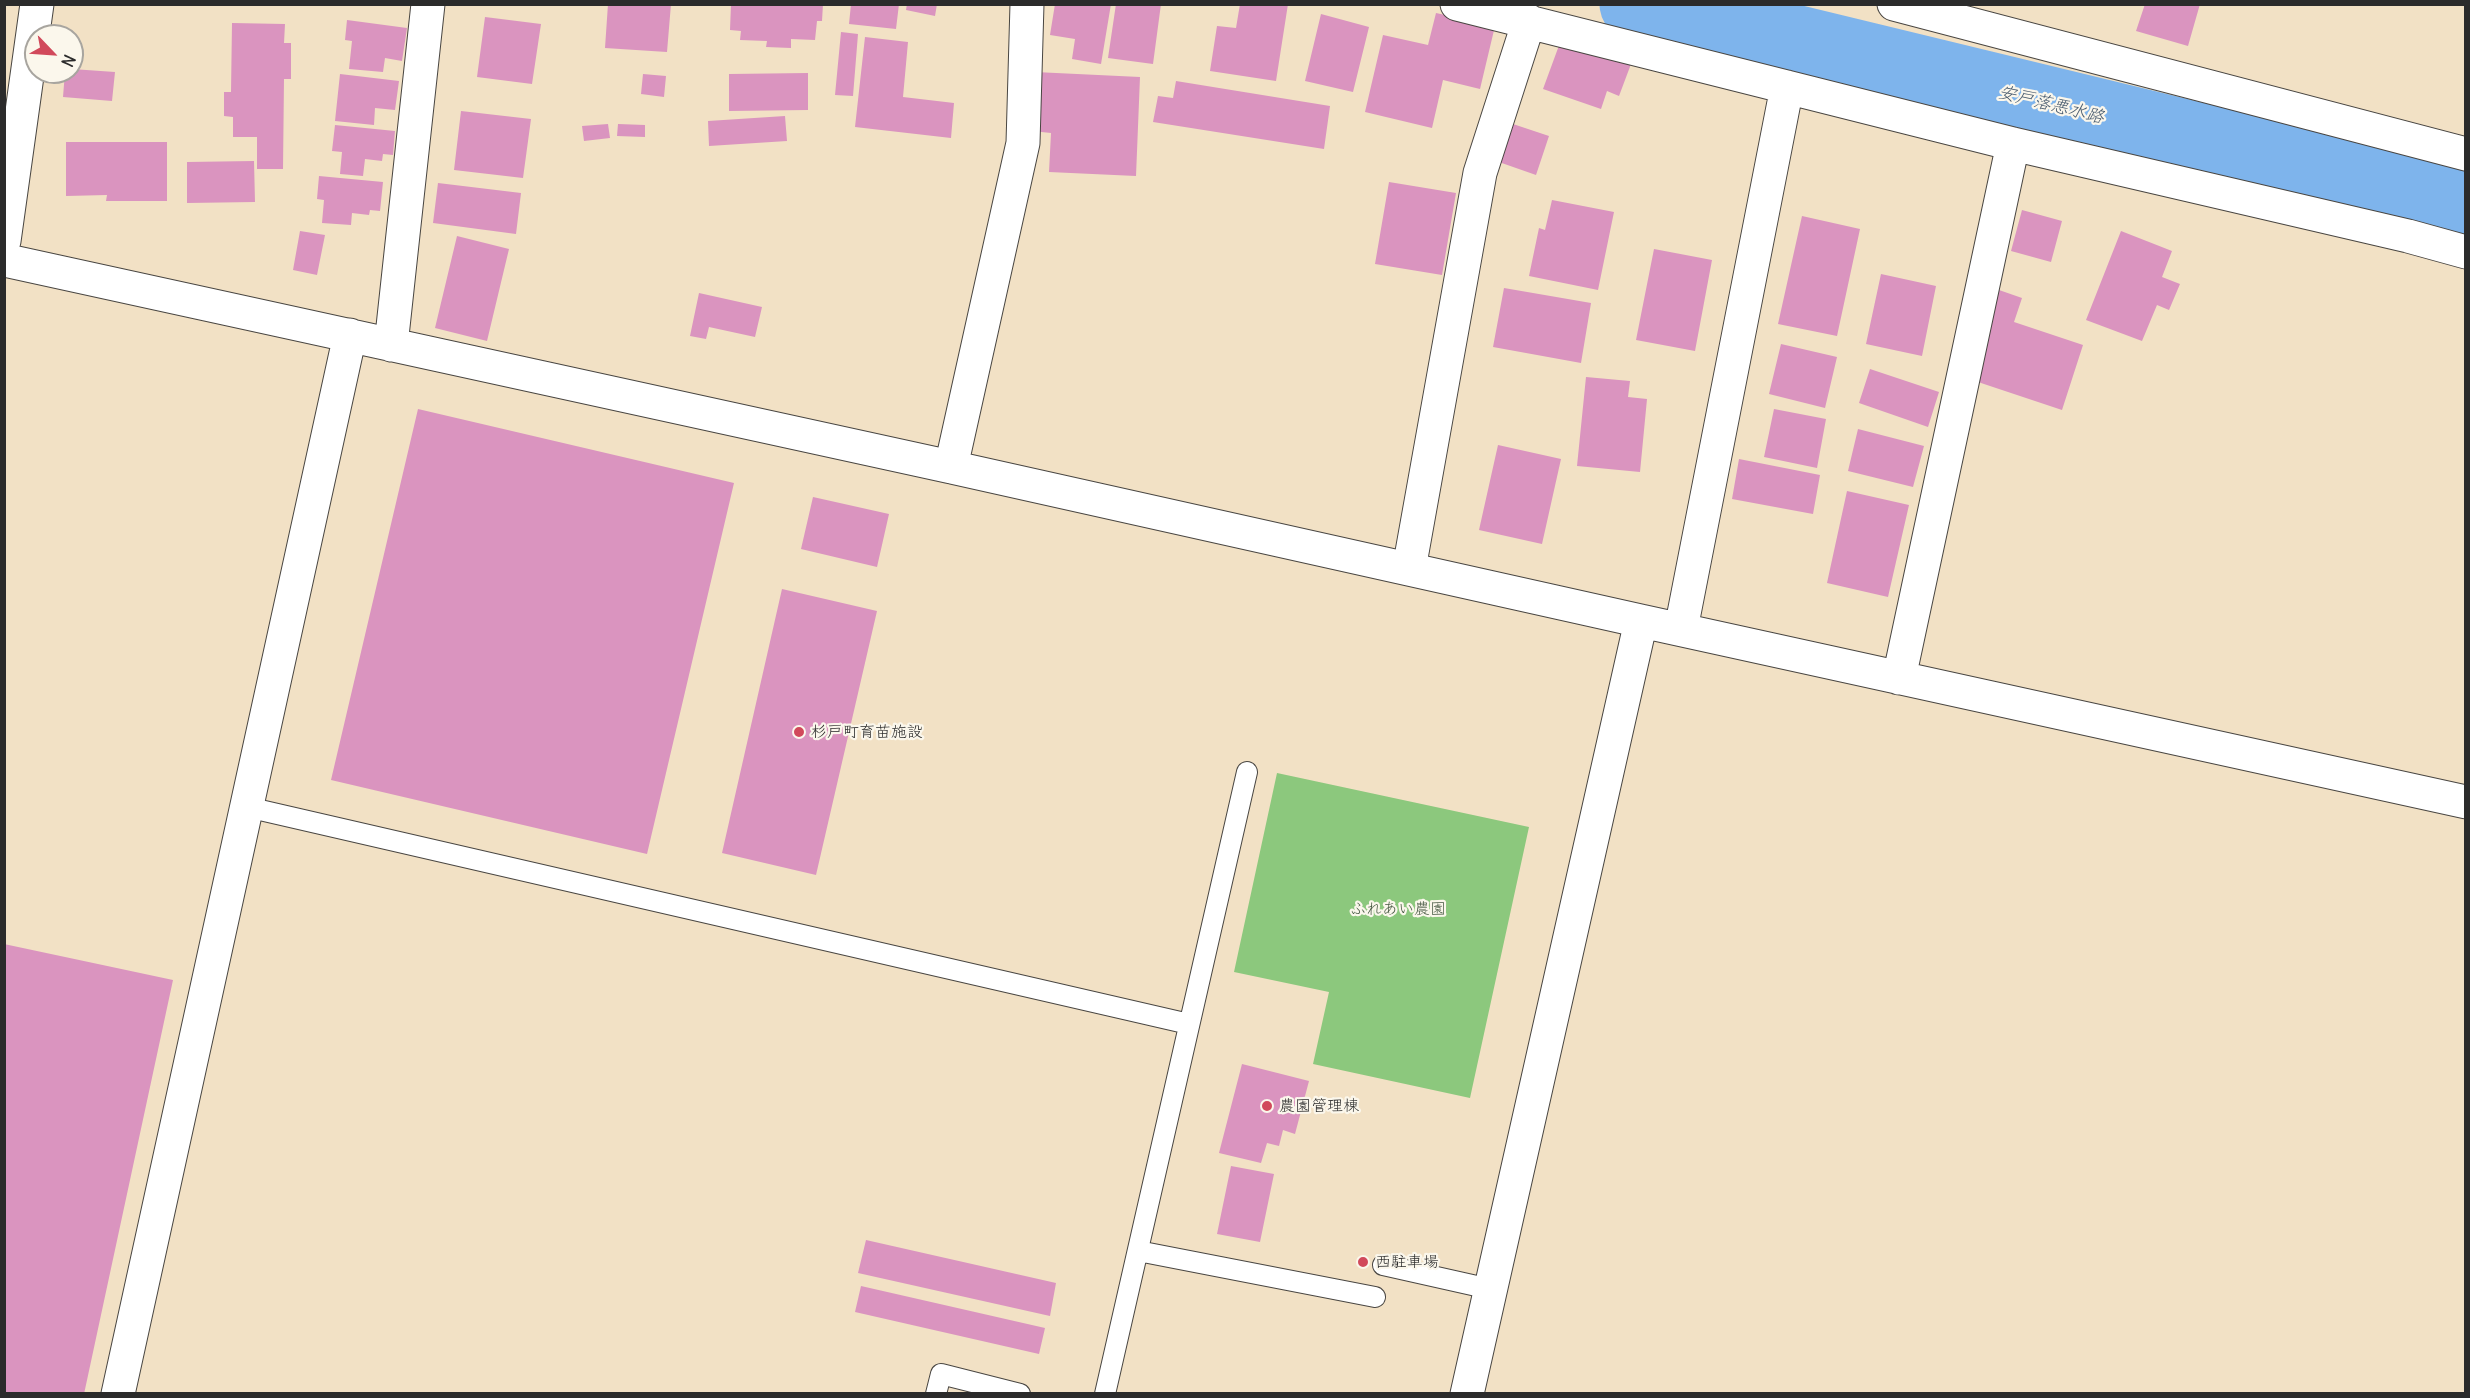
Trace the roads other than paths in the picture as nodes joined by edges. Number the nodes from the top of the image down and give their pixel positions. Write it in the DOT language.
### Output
graph roads {
  1 [pos="37,4"];
  2 [pos="428,4"];
  3 [pos="1028,4"];
  4 [pos="1457,4"];
  5 [pos="1894,4"];
  6 [pos="1977,15"];
  7 [pos="1529,21"];
  8 [pos="1787,87"];
  9 [pos="2013,144"];
  10 [pos="2466,154"];
  11 [pos="4,241"];
  12 [pos="2466,252"];
  13 [pos="4,261"];
  14 [pos="350,336"];
  15 [pos="391,345"];
  16 [pos="951,467"];
  17 [pos="1409,569"];
  18 [pos="1641,621"];
  19 [pos="1681,629"];
  20 [pos="1899,678"];
  21 [pos="1247,772"];
  22 [pos="2466,802"];
  23 [pos="247,807"];
  24 [pos="1189,1024"];
  25 [pos="1138,1251"];
  26 [pos="1383,1265"];
  27 [pos="1491,1289"];
  28 [pos="1375,1297"];
  29 [pos="118,1394"];
  30 [pos="936,1394"];
  31 [pos="1020,1394"];
  32 [pos="1105,1394"];
  33 [pos="1467,1394"];
  1 -- 11 [label="street"];
  2 -- 15 [label="street"];
  3 -- 16 [label="street"];
  4 -- 7 [label="street"];
  5 -- 6 [label="street"];
  6 -- 10 [label="street"];
  7 -- 8 [label="street"];
  7 -- 17 [label="street"];
  8 -- 9 [label="street"];
  8 -- 19 [label="street"];
  9 -- 12 [label="street"];
  9 -- 20 [label="street"];
  13 -- 14 [label="street"];
  14 -- 15 [label="street"];
  14 -- 23 [label="street"];
  15 -- 16 [label="street"];
  16 -- 17 [label="street"];
  17 -- 18 [label="street"];
  18 -- 19 [label="street"];
  18 -- 27 [label="street"];
  19 -- 20 [label="street"];
  20 -- 22 [label="street"];
  21 -- 24 [label="lane"];
  23 -- 24 [label="lane"];
  23 -- 29 [label="street"];
  24 -- 25 [label="lane"];
  25 -- 28 [label="lane"];
  25 -- 32 [label="lane"];
  26 -- 27 [label="lane"];
  27 -- 33 [label="street"];
  30 -- 31 [label="lane"];
}
